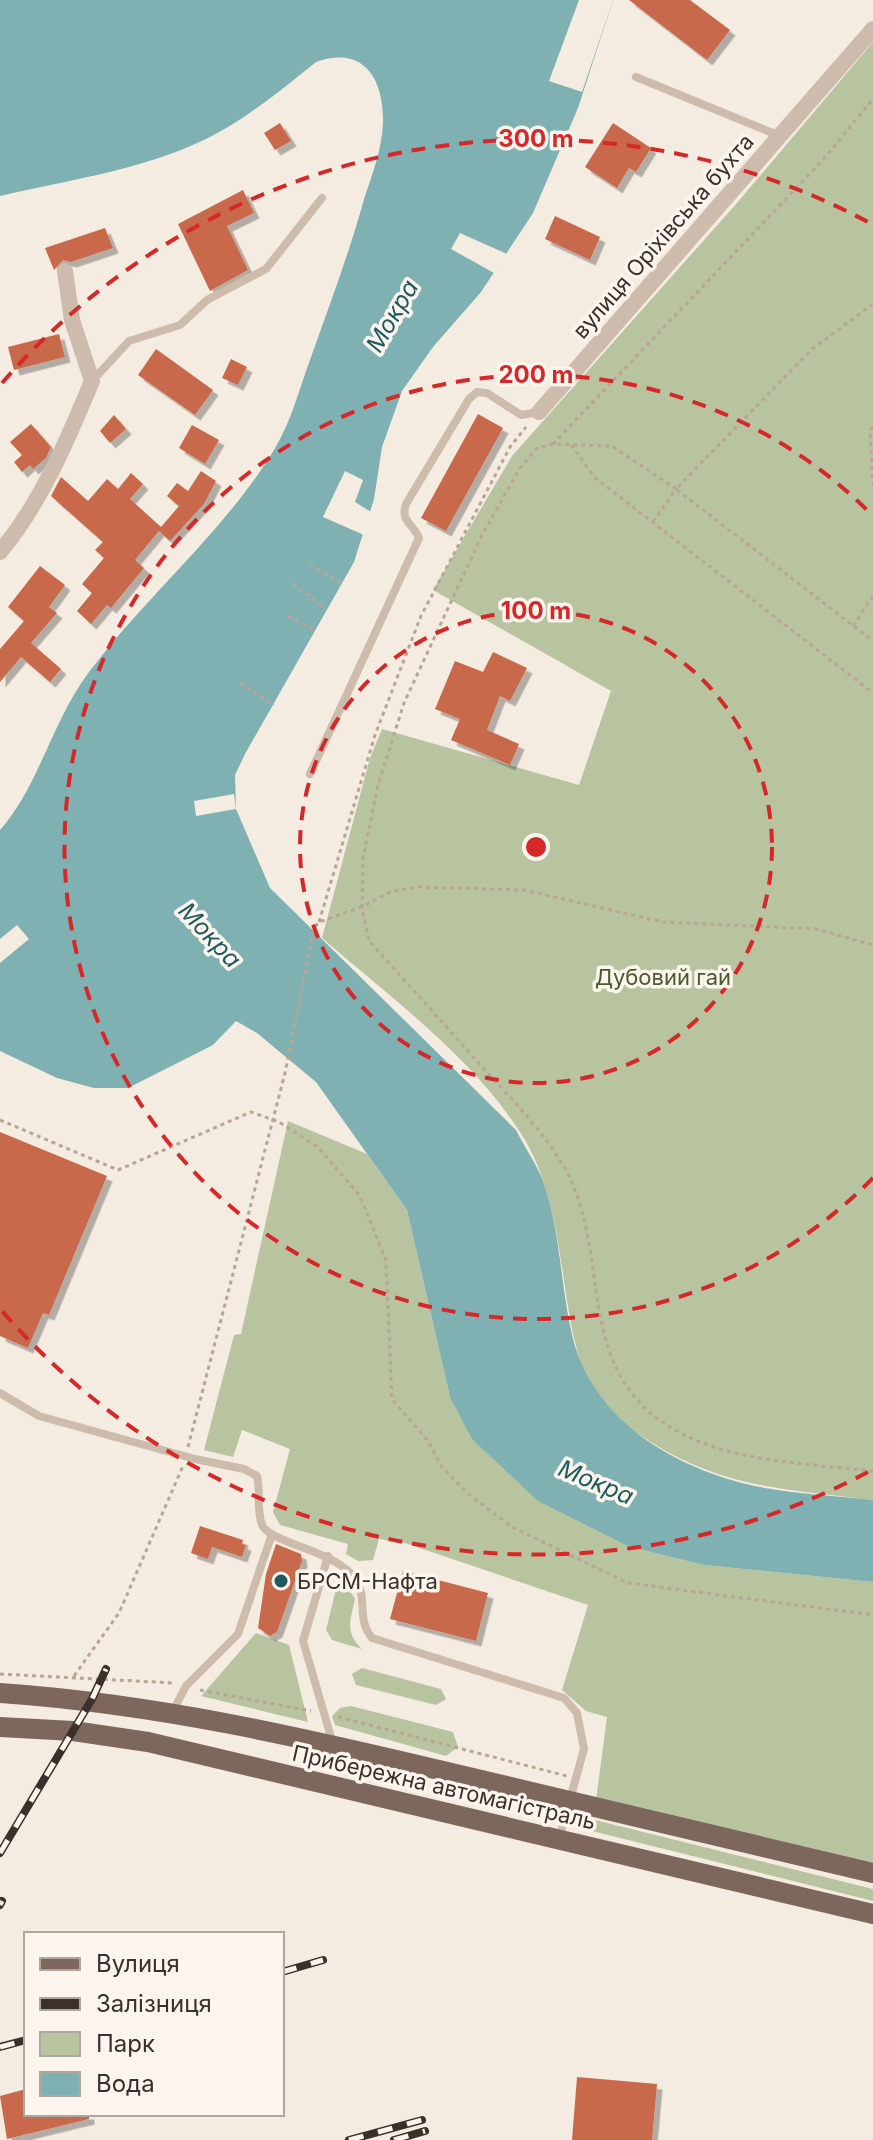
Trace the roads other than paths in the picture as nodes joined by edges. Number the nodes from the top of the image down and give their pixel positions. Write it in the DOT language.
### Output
graph roads {
  1 [pos="873,29"];
  2 [pos="636,77"];
  3 [pos="780,136"];
  4 [pos="322,198"];
  5 [pos="65,271"];
  6 [pos="92,381"];
  7 [pos="539,412"];
  8 [pos="0,552"];
  9 [pos="310,774"];
  10 [pos="0,1393"];
  11 [pos="272,1534"];
  12 [pos="328,1556"];
  13 [pos="0,1693"];
  14 [pos="173,1711"];
  15 [pos="0,1727"];
  16 [pos="333,1745"];
  17 [pos="531,1792"];
  18 [pos="567,1801"];
  19 [pos="595,1808"];
  20 [pos="523,1828"];
  21 [pos="559,1839"];
  22 [pos="586,1845"];
  23 [pos="873,1873"];
  24 [pos="873,1914"];
  1 -- 3 [label="street, вулиця Оріхівська бухта"];
  2 -- 3 [label="lane"];
  3 -- 7 [label="street, вулиця Оріхівська бухта"];
  4 -- 6 [label="lane"];
  5 -- 6 [label="street"];
  6 -- 8 [label="street"];
  7 -- 9 [label="lane"];
  10 -- 11 [label="lane"];
  11 -- 12 [label="lane"];
  11 -- 14 [label="lane"];
  12 -- 16 [label="lane"];
  12 -- 18 [label="lane"];
  13 -- 14 [label="main road, Прибережна автомагістраль"];
  14 -- 16 [label="main road, Прибережна автомагістраль"];
  15 -- 20 [label="main road, Прибережна автомагістраль"];
  16 -- 17 [label="main road, Прибережна автомагістраль"];
  17 -- 18 [label="main road, Прибережна автомагістраль"];
  17 -- 20 [label="main road"];
  18 -- 19 [label="main road, Прибережна автомагістраль"];
  18 -- 21 [label="lane"];
  19 -- 22 [label="main road"];
  19 -- 23 [label="main road, Прибережна автомагістраль"];
  20 -- 21 [label="main road, Прибережна автомагістраль"];
  21 -- 22 [label="main road, Прибережна автомагістраль"];
  22 -- 24 [label="main road, Прибережна автомагістраль"];
}
